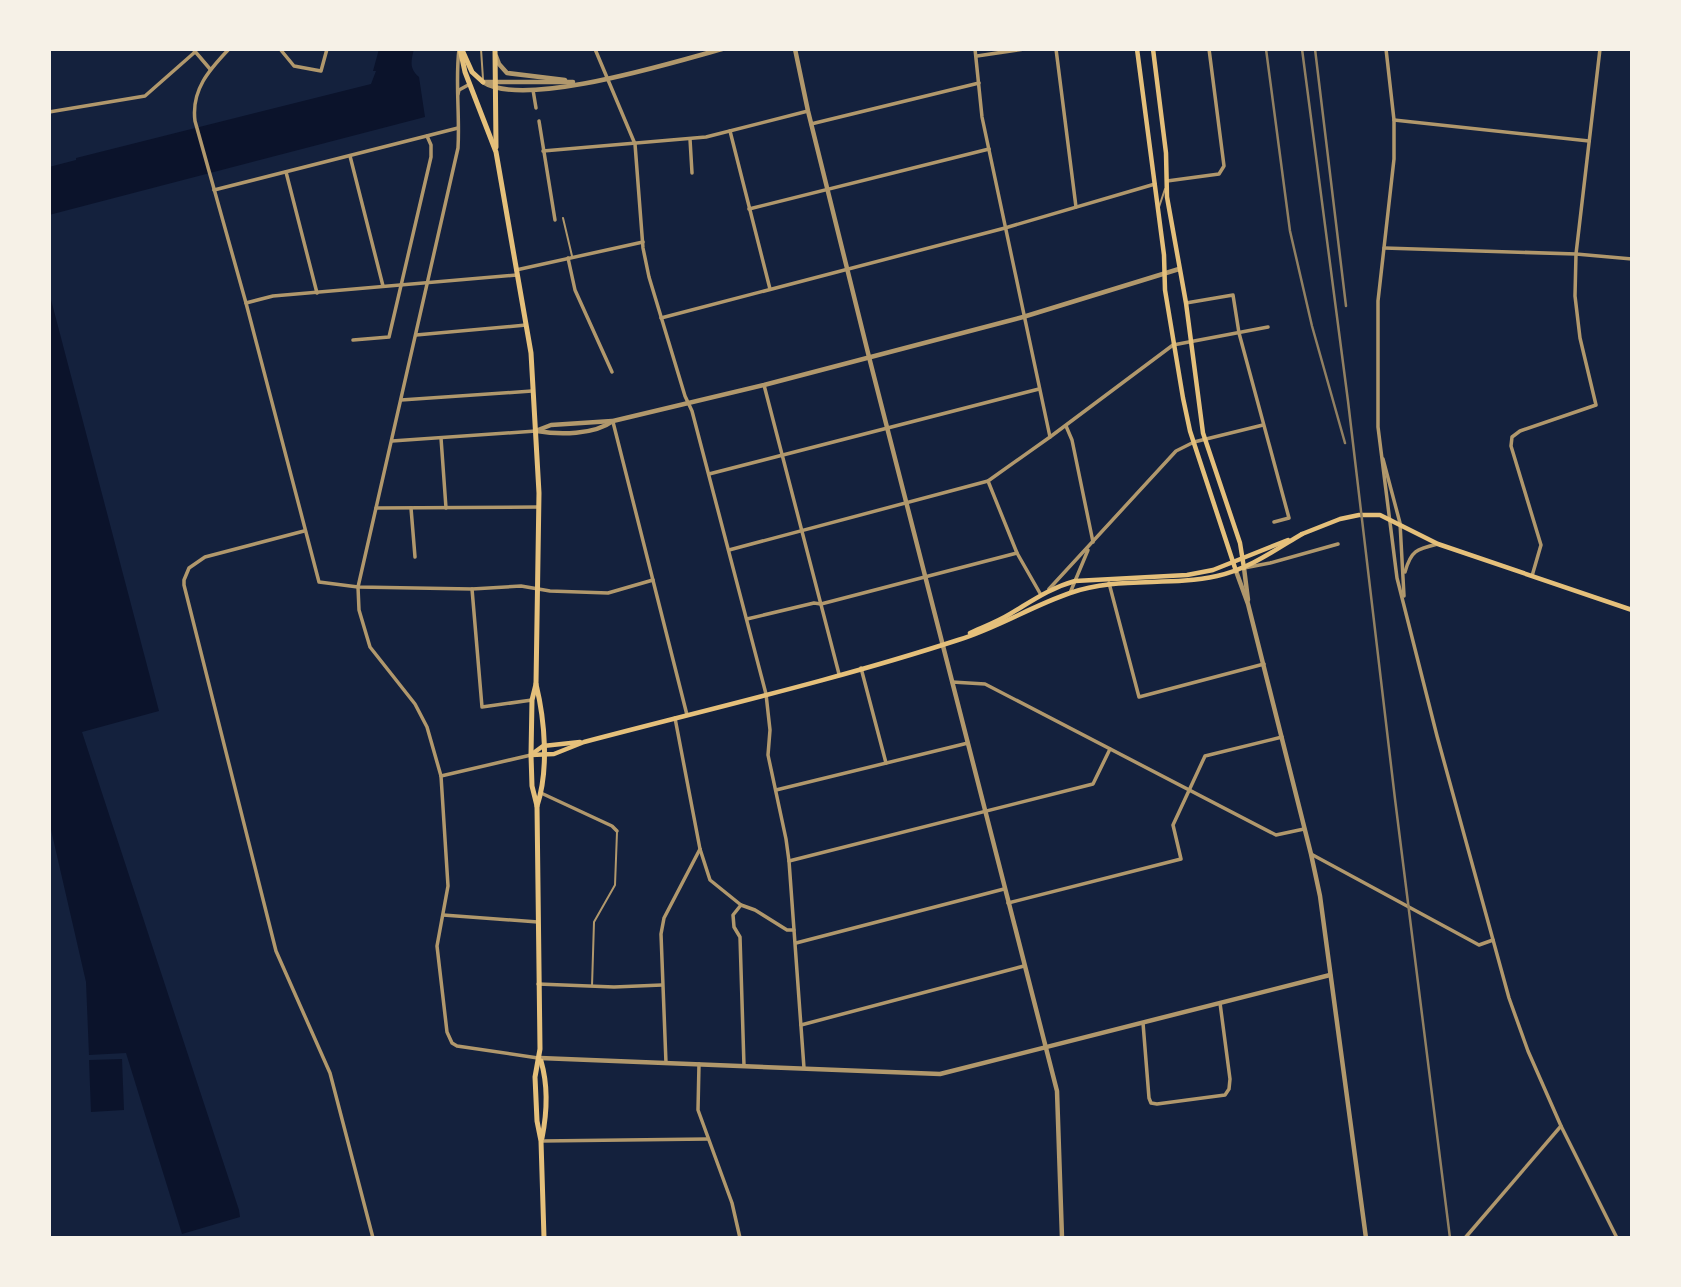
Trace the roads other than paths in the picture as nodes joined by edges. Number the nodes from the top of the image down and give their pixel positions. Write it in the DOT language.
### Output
graph roads {
  1 [pos="229,49"];
  2 [pos="280,49"];
  3 [pos="327,49"];
  4 [pos="460,49"];
  5 [pos="481,49"];
  6 [pos="595,49"];
  7 [pos="722,49"];
  8 [pos="795,49"];
  9 [pos="975,49"];
  10 [pos="1024,49"];
  11 [pos="1056,49"];
  12 [pos="1138,49"];
  13 [pos="1153,49"];
  14 [pos="1209,49"];
  15 [pos="1387,49"];
  16 [pos="1600,49"];
  17 [pos="194,50"];
  18 [pos="1016,50"];
  19 [pos="495,52"];
  20 [pos="977,56"];
  21 [pos="210,69"];
  22 [pos="607,79"];
  23 [pos="483,82"];
  24 [pos="573,82"];
  25 [pos="587,82"];
  26 [pos="979,83"];
  27 [pos="470,84"];
  28 [pos="497,85"];
  29 [pos="533,90"];
  30 [pos="458,97"];
  31 [pos="536,108"];
  32 [pos="808,111"];
  33 [pos="49,112"];
  34 [pos="1394,120"];
  35 [pos="539,121"];
  36 [pos="811,124"];
  37 [pos="458,128"];
  38 [pos="730,131"];
  39 [pos="428,136"];
  40 [pos="690,139"];
  41 [pos="1589,141"];
  42 [pos="635,144"];
  43 [pos="989,149"];
  44 [pos="543,151"];
  45 [pos="496,152"];
  46 [pos="350,156"];
  47 [pos="286,172"];
  48 [pos="692,173"];
  49 [pos="1167,181"];
  50 [pos="1155,184"];
  51 [pos="827,188"];
  52 [pos="214,190"];
  53 [pos="1076,207"];
  54 [pos="749,209"];
  55 [pos="1157,212"];
  56 [pos="563,218"];
  57 [pos="555,220"];
  58 [pos="1005,228"];
  59 [pos="643,242"];
  60 [pos="1384,247"];
  61 [pos="1576,254"];
  62 [pos="570,258"];
  63 [pos="1632,260"];
  64 [pos="1179,269"];
  65 [pos="848,270"];
  66 [pos="517,272"];
  67 [pos="1163,273"];
  68 [pos="428,283"];
  69 [pos="402,285"];
  70 [pos="383,287"];
  71 [pos="771,290"];
  72 [pos="317,293"];
  73 [pos="246,303"];
  74 [pos="1186,303"];
  75 [pos="1023,317"];
  76 [pos="661,318"];
  77 [pos="527,325"];
  78 [pos="1268,327"];
  79 [pos="1239,333"];
  80 [pos="416,335"];
  81 [pos="353,340"];
  82 [pos="1190,343"];
  83 [pos="1173,345"];
  84 [pos="869,357"];
  85 [pos="612,372"];
  86 [pos="764,385"];
  87 [pos="1040,389"];
  88 [pos="534,391"];
  89 [pos="401,400"];
  90 [pos="688,402"];
  91 [pos="613,421"];
  92 [pos="1263,425"];
  93 [pos="1066,426"];
  94 [pos="888,428"];
  95 [pos="537,431"];
  96 [pos="1050,437"];
  97 [pos="441,438"];
  98 [pos="1204,440"];
  99 [pos="392,441"];
  100 [pos="1194,442"];
  101 [pos="1381,449"];
  102 [pos="782,455"];
  103 [pos="709,474"];
  104 [pos="988,481"];
  105 [pos="907,502"];
  106 [pos="539,507"];
  107 [pos="376,508"];
  108 [pos="411,508"];
  109 [pos="446,508"];
  110 [pos="1388,518"];
  111 [pos="1274,523"];
  112 [pos="1400,523"];
  113 [pos="802,530"];
  114 [pos="304,531"];
  115 [pos="1302,534"];
  116 [pos="1091,544"];
  117 [pos="1338,544"];
  118 [pos="1438,544"];
  119 [pos="729,550"];
  120 [pos="1017,553"];
  121 [pos="415,558"];
  122 [pos="1243,560"];
  123 [pos="1234,563"];
  124 [pos="1244,568"];
  125 [pos="1236,571"];
  126 [pos="1404,574"];
  127 [pos="1532,576"];
  128 [pos="926,577"];
  129 [pos="653,580"];
  130 [pos="1075,582"];
  131 [pos="1109,582"];
  132 [pos="358,587"];
  133 [pos="472,589"];
  134 [pos="537,589"];
  135 [pos="1049,589"];
  136 [pos="1070,593"];
  137 [pos="1041,595"];
  138 [pos="1404,602"];
  139 [pos="821,604"];
  140 [pos="1248,604"];
  141 [pos="1632,610"];
  142 [pos="747,619"];
  143 [pos="943,645"];
  144 [pos="1264,664"];
  145 [pos="861,668"];
  146 [pos="839,674"];
  147 [pos="952,681"];
  148 [pos="536,684"];
  149 [pos="766,694"];
  150 [pos="532,700"];
  151 [pos="688,715"];
  152 [pos="675,718"];
  153 [pos="1282,737"];
  154 [pos="584,742"];
  155 [pos="968,743"];
  156 [pos="543,746"];
  157 [pos="1110,749"];
  158 [pos="531,755"];
  159 [pos="543,756"];
  160 [pos="886,763"];
  161 [pos="441,776"];
  162 [pos="776,790"];
  163 [pos="1190,790"];
  164 [pos="541,793"];
  165 [pos="537,806"];
  166 [pos="985,812"];
  167 [pos="1305,829"];
  168 [pos="617,831"];
  169 [pos="700,849"];
  170 [pos="1311,854"];
  171 [pos="789,861"];
  172 [pos="1004,889"];
  173 [pos="1008,903"];
  174 [pos="741,905"];
  175 [pos="443,915"];
  176 [pos="538,922"];
  177 [pos="794,930"];
  178 [pos="1493,940"];
  179 [pos="796,943"];
  180 [pos="1024,966"];
  181 [pos="1330,975"];
  182 [pos="538,984"];
  183 [pos="662,985"];
  184 [pos="592,987"];
  185 [pos="1220,1003"];
  186 [pos="1143,1023"];
  187 [pos="802,1024"];
  188 [pos="1045,1047"];
  189 [pos="540,1058"];
  190 [pos="666,1063"];
  191 [pos="699,1064"];
  192 [pos="744,1066"];
  193 [pos="804,1069"];
  194 [pos="1561,1126"];
  195 [pos="708,1139"];
  196 [pos="541,1141"];
  197 [pos="373,1238"];
  198 [pos="544,1238"];
  199 [pos="740,1238"];
  200 [pos="1062,1238"];
  201 [pos="1366,1238"];
  202 [pos="1465,1238"];
  203 [pos="1617,1238"];
  1 -- 21 [label="street"];
  2 -- 3 [label="street"];
  4 -- 23 [label="main road"];
  4 -- 27 [label="main road"];
  4 -- 30 [label="street"];
  5 -- 23 [label="lane"];
  6 -- 22 [label="street"];
  7 -- 22 [label="street"];
  8 -- 32 [label="street"];
  9 -- 20 [label="street"];
  10 -- 18 [label="street"];
  11 -- 53 [label="street"];
  12 -- 50 [label="main road"];
  13 -- 49 [label="main road"];
  14 -- 49 [label="street"];
  15 -- 34 [label="street"];
  16 -- 41 [label="street"];
  17 -- 21 [label="street"];
  17 -- 33 [label="street"];
  18 -- 20 [label="street"];
  19 -- 24 [label="street"];
  19 -- 28 [label="main road"];
  20 -- 26 [label="street"];
  21 -- 52 [label="street"];
  22 -- 25 [label="street"];
  22 -- 42 [label="street"];
  23 -- 27 [label="main road"];
  23 -- 28 [label="street"];
  24 -- 25 [label="street"];
  24 -- 28 [label="street"];
  25 -- 29 [label="street"];
  26 -- 36 [label="street"];
  26 -- 43 [label="street"];
  27 -- 30 [label="street"];
  27 -- 45 [label="main road"];
  28 -- 29 [label="street"];
  28 -- 45 [label="main road"];
  29 -- 31 [label="street"];
  30 -- 37 [label="street"];
  32 -- 36 [label="street"];
  32 -- 38 [label="street"];
  34 -- 41 [label="street"];
  34 -- 60 [label="street"];
  35 -- 44 [label="street"];
  36 -- 51 [label="street"];
  37 -- 39 [label="street"];
  37 -- 68 [label="street"];
  38 -- 40 [label="street"];
  38 -- 54 [label="street"];
  39 -- 46 [label="street"];
  39 -- 69 [label="street"];
  40 -- 42 [label="street"];
  40 -- 48 [label="street"];
  41 -- 61 [label="street"];
  42 -- 44 [label="street"];
  42 -- 59 [label="street"];
  43 -- 51 [label="street"];
  43 -- 58 [label="street"];
  44 -- 57 [label="street"];
  45 -- 66 [label="main road"];
  46 -- 47 [label="street"];
  46 -- 70 [label="street"];
  47 -- 52 [label="street"];
  47 -- 72 [label="street"];
  49 -- 50 [label="main road"];
  49 -- 55 [label="lane"];
  49 -- 64 [label="main road"];
  50 -- 53 [label="street"];
  50 -- 55 [label="main road"];
  51 -- 54 [label="street"];
  51 -- 65 [label="street"];
  52 -- 73 [label="street"];
  53 -- 58 [label="street"];
  54 -- 71 [label="street"];
  55 -- 67 [label="main road"];
  56 -- 62 [label="lane"];
  58 -- 65 [label="street"];
  58 -- 75 [label="street"];
  59 -- 62 [label="street"];
  59 -- 76 [label="street"];
  60 -- 61 [label="street"];
  60 -- 101 [label="street"];
  61 -- 63 [label="street"];
  61 -- 127 [label="street"];
  62 -- 66 [label="street"];
  62 -- 85 [label="street"];
  64 -- 67 [label="street"];
  64 -- 74 [label="main road"];
  65 -- 71 [label="street"];
  65 -- 84 [label="street"];
  66 -- 68 [label="street"];
  66 -- 77 [label="main road"];
  67 -- 75 [label="street"];
  67 -- 83 [label="main road"];
  68 -- 69 [label="street"];
  68 -- 80 [label="street"];
  69 -- 70 [label="street"];
  69 -- 81 [label="street"];
  70 -- 72 [label="street"];
  71 -- 76 [label="street"];
  72 -- 73 [label="street"];
  73 -- 114 [label="street"];
  74 -- 79 [label="street"];
  74 -- 82 [label="main road"];
  75 -- 84 [label="street"];
  75 -- 87 [label="street"];
  76 -- 90 [label="street"];
  77 -- 80 [label="street"];
  77 -- 88 [label="main road"];
  78 -- 79 [label="street"];
  79 -- 82 [label="street"];
  79 -- 92 [label="street"];
  80 -- 89 [label="street"];
  82 -- 83 [label="street"];
  82 -- 98 [label="main road"];
  83 -- 93 [label="street"];
  83 -- 100 [label="main road"];
  84 -- 86 [label="street"];
  84 -- 94 [label="street"];
  86 -- 90 [label="street"];
  86 -- 102 [label="street"];
  87 -- 94 [label="street"];
  87 -- 96 [label="street"];
  88 -- 89 [label="street"];
  88 -- 95 [label="main road"];
  89 -- 99 [label="street"];
  90 -- 91 [label="street"];
  90 -- 103 [label="street"];
  91 -- 95 [label="street"];
  91 -- 95 [label="street"];
  91 -- 129 [label="street"];
  92 -- 98 [label="street"];
  92 -- 111 [label="street"];
  93 -- 96 [label="street"];
  93 -- 116 [label="street"];
  94 -- 102 [label="street"];
  94 -- 105 [label="street"];
  95 -- 97 [label="street"];
  95 -- 106 [label="main road"];
  96 -- 104 [label="street"];
  97 -- 99 [label="street"];
  97 -- 109 [label="street"];
  98 -- 100 [label="street"];
  98 -- 122 [label="main road"];
  99 -- 107 [label="street"];
  100 -- 116 [label="street"];
  100 -- 123 [label="main road"];
  101 -- 110 [label="street"];
  101 -- 112 [label="street"];
  102 -- 103 [label="street"];
  102 -- 113 [label="street"];
  103 -- 119 [label="street"];
  104 -- 105 [label="street"];
  104 -- 120 [label="street"];
  105 -- 113 [label="street"];
  105 -- 128 [label="street"];
  106 -- 109 [label="street"];
  106 -- 134 [label="main road"];
  107 -- 108 [label="street"];
  107 -- 132 [label="street"];
  108 -- 109 [label="street"];
  108 -- 121 [label="street"];
  110 -- 112 [label="main road"];
  110 -- 115 [label="main road"];
  110 -- 138 [label="street"];
  112 -- 118 [label="main road"];
  112 -- 126 [label="street"];
  113 -- 119 [label="street"];
  113 -- 139 [label="street"];
  114 -- 132 [label="street"];
  114 -- 197 [label="street"];
  115 -- 122 [label="main road"];
  115 -- 124 [label="main road"];
  116 -- 130 [label="street"];
  116 -- 135 [label="street"];
  117 -- 124 [label="street"];
  118 -- 126 [label="street"];
  118 -- 127 [label="main road"];
  119 -- 142 [label="street"];
  120 -- 128 [label="street"];
  120 -- 137 [label="street"];
  122 -- 123 [label="main road"];
  122 -- 124 [label="main road"];
  123 -- 125 [label="main road"];
  123 -- 131 [label="main road"];
  124 -- 125 [label="main road"];
  124 -- 140 [label="street"];
  125 -- 131 [label="main road"];
  125 -- 140 [label="street"];
  126 -- 138 [label="street"];
  127 -- 141 [label="main road"];
  128 -- 139 [label="street"];
  128 -- 143 [label="street"];
  129 -- 134 [label="street"];
  129 -- 151 [label="street"];
  130 -- 131 [label="main road"];
  130 -- 135 [label="main road"];
  130 -- 136 [label="street"];
  131 -- 136 [label="main road"];
  131 -- 144 [label="street"];
  132 -- 133 [label="street"];
  132 -- 161 [label="street"];
  133 -- 134 [label="street"];
  133 -- 150 [label="street"];
  134 -- 148 [label="main road"];
  135 -- 137 [label="main road"];
  136 -- 143 [label="main road"];
  137 -- 143 [label="main road"];
  138 -- 178 [label="street"];
  139 -- 142 [label="street"];
  139 -- 146 [label="street"];
  140 -- 144 [label="street"];
  142 -- 149 [label="street"];
  143 -- 145 [label="main road"];
  143 -- 147 [label="street"];
  144 -- 153 [label="street"];
  145 -- 146 [label="main road"];
  145 -- 160 [label="street"];
  146 -- 149 [label="main road"];
  147 -- 155 [label="street"];
  147 -- 157 [label="street"];
  148 -- 150 [label="main road"];
  148 -- 156 [label="main road"];
  149 -- 151 [label="main road"];
  149 -- 162 [label="street"];
  150 -- 158 [label="main road"];
  151 -- 152 [label="main road"];
  152 -- 154 [label="main road"];
  152 -- 169 [label="street"];
  153 -- 163 [label="street"];
  153 -- 167 [label="street"];
  154 -- 156 [label="main road"];
  154 -- 159 [label="main road"];
  155 -- 160 [label="street"];
  155 -- 166 [label="street"];
  156 -- 158 [label="main road"];
  156 -- 159 [label="main road"];
  157 -- 163 [label="street"];
  157 -- 166 [label="street"];
  158 -- 159 [label="main road"];
  158 -- 161 [label="street"];
  158 -- 165 [label="main road"];
  159 -- 164 [label="main road"];
  160 -- 162 [label="street"];
  161 -- 175 [label="street"];
  162 -- 171 [label="street"];
  163 -- 167 [label="street"];
  163 -- 173 [label="street"];
  164 -- 165 [label="main road"];
  164 -- 168 [label="street"];
  165 -- 176 [label="main road"];
  166 -- 171 [label="street"];
  166 -- 172 [label="street"];
  167 -- 170 [label="street"];
  168 -- 184 [label="lane"];
  169 -- 174 [label="street"];
  169 -- 183 [label="street"];
  170 -- 178 [label="street"];
  170 -- 181 [label="street"];
  171 -- 177 [label="street"];
  172 -- 173 [label="street"];
  172 -- 179 [label="street"];
  173 -- 180 [label="street"];
  174 -- 177 [label="street"];
  174 -- 192 [label="street"];
  175 -- 176 [label="street"];
  175 -- 189 [label="street"];
  176 -- 182 [label="main road"];
  177 -- 179 [label="street"];
  178 -- 194 [label="street"];
  179 -- 187 [label="street"];
  180 -- 187 [label="street"];
  180 -- 188 [label="street"];
  181 -- 185 [label="street"];
  181 -- 201 [label="street"];
  182 -- 184 [label="street"];
  182 -- 189 [label="main road"];
  183 -- 184 [label="street"];
  183 -- 190 [label="street"];
  185 -- 186 [label="street"];
  185 -- 186 [label="street"];
  186 -- 188 [label="street"];
  187 -- 193 [label="street"];
  188 -- 193 [label="street"];
  188 -- 200 [label="street"];
  189 -- 190 [label="street"];
  189 -- 196 [label="main road"];
  189 -- 196 [label="main road"];
  190 -- 191 [label="street"];
  191 -- 192 [label="street"];
  191 -- 195 [label="street"];
  192 -- 193 [label="street"];
  194 -- 202 [label="street"];
  194 -- 203 [label="street"];
  195 -- 196 [label="street"];
  195 -- 199 [label="street"];
  196 -- 198 [label="main road"];
}
